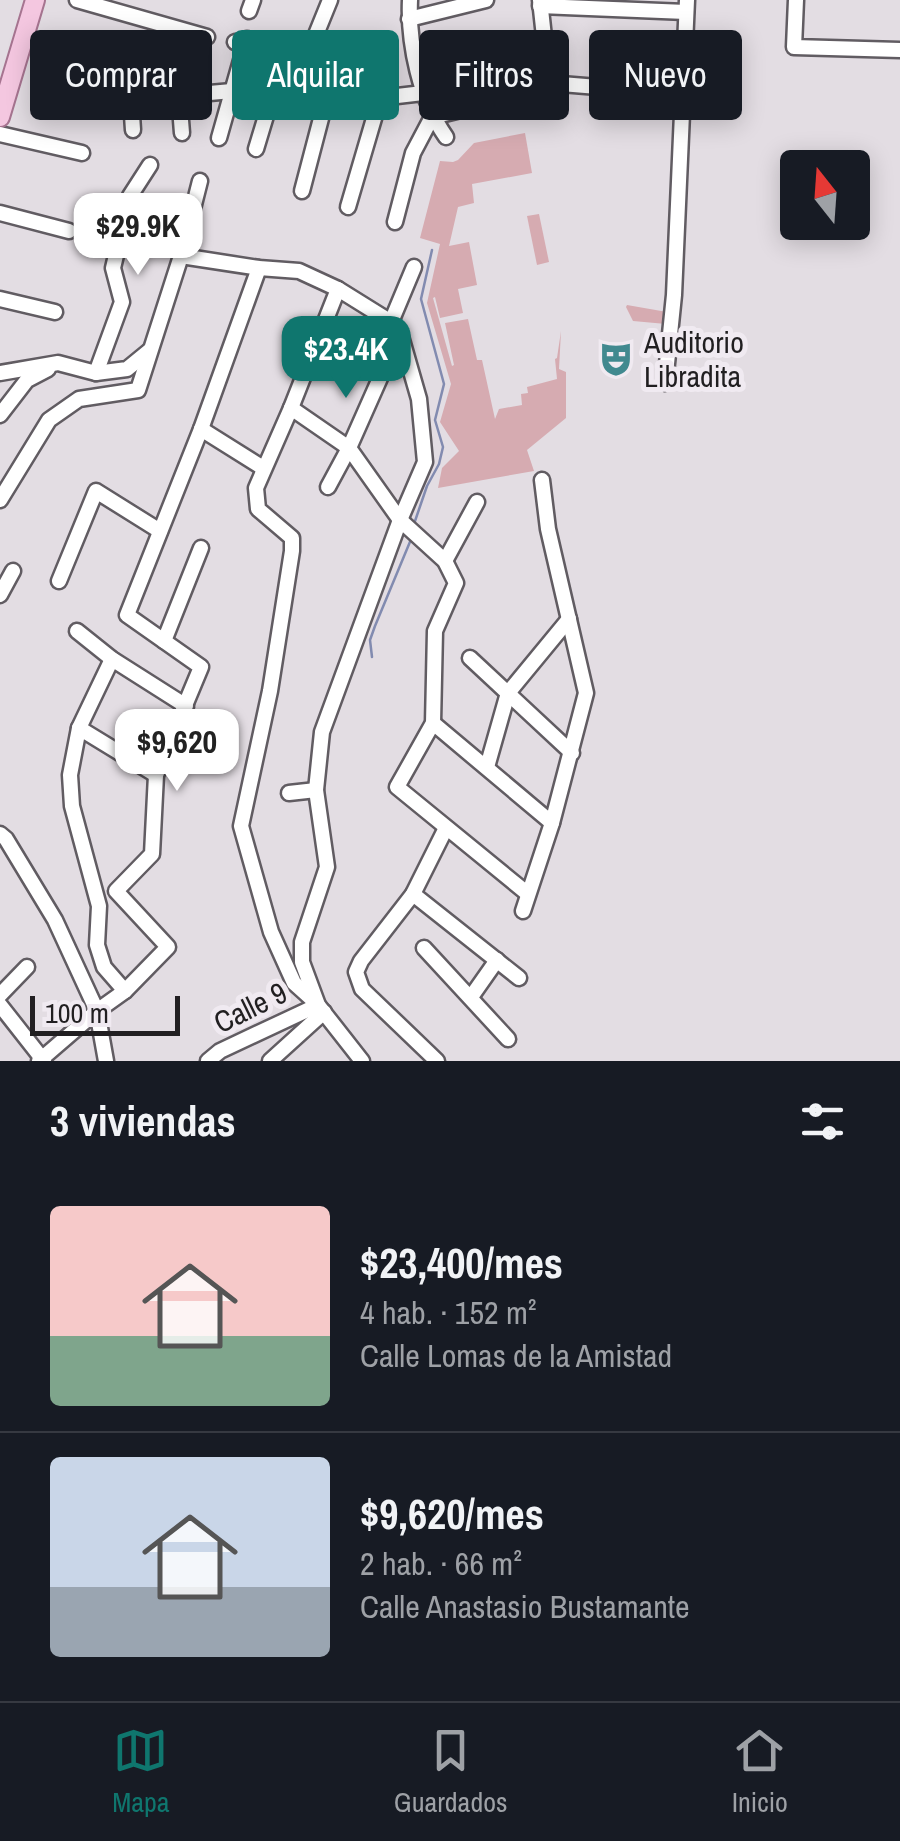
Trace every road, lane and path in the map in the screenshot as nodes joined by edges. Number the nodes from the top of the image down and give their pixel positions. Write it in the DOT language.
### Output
graph roads {
  1 [pos="35,0"];
  2 [pos="77,0"];
  3 [pos="330,0"];
  4 [pos="410,0"];
  5 [pos="486,0"];
  6 [pos="796,0"];
  7 [pos="540,3"];
  8 [pos="686,6"];
  9 [pos="409,19"];
  10 [pos="186,30"];
  11 [pos="318,30"];
  12 [pos="900,50"];
  13 [pos="418,68"];
  14 [pos="419,72"];
  15 [pos="589,87"];
  16 [pos="232,91"];
  17 [pos="212,93"];
  18 [pos="0,117"];
  19 [pos="132,120"];
  20 [pos="181,120"];
  21 [pos="265,120"];
  22 [pos="321,120"];
  23 [pos="374,120"];
  24 [pos="430,120"];
  25 [pos="434,120"];
  26 [pos="682,120"];
  27 [pos="133,130"];
  28 [pos="182,133"];
  29 [pos="0,134"];
  30 [pos="446,136"];
  31 [pos="219,138"];
  32 [pos="256,149"];
  33 [pos="82,153"];
  34 [pos="150,165"];
  35 [pos="200,181"];
  36 [pos="302,191"];
  37 [pos="348,207"];
  38 [pos="0,213"];
  39 [pos="396,222"];
  40 [pos="69,231"];
  41 [pos="180,256"];
  42 [pos="414,267"];
  43 [pos="259,268"];
  44 [pos="338,288"];
  45 [pos="0,299"];
  46 [pos="55,312"];
  47 [pos="395,327"];
  48 [pos="149,352"];
  49 [pos="58,364"];
  50 [pos="0,373"];
  51 [pos="96,374"];
  52 [pos="665,383"];
  53 [pos="290,408"];
  54 [pos="0,415"];
  55 [pos="201,429"];
  56 [pos="349,448"];
  57 [pos="263,468"];
  58 [pos="542,480"];
  59 [pos="328,486"];
  60 [pos="0,500"];
  61 [pos="477,502"];
  62 [pos="408,528"];
  63 [pos="160,530"];
  64 [pos="202,548"];
  65 [pos="446,561"];
  66 [pos="13,571"];
  67 [pos="58,581"];
  68 [pos="0,595"];
  69 [pos="569,619"];
  70 [pos="77,631"];
  71 [pos="164,641"];
  72 [pos="470,658"];
  73 [pos="112,659"];
  74 [pos="508,693"];
  75 [pos="186,706"];
  76 [pos="432,723"];
  77 [pos="79,728"];
  78 [pos="572,753"];
  79 [pos="487,766"];
  80 [pos="156,775"];
  81 [pos="316,790"];
  82 [pos="289,793"];
  83 [pos="552,823"];
  84 [pos="446,828"];
  85 [pos="0,834"];
  86 [pos="414,894"];
  87 [pos="528,894"];
  88 [pos="523,911"];
  89 [pos="424,948"];
  90 [pos="497,960"];
  91 [pos="27,967"];
  92 [pos="519,978"];
  93 [pos="125,991"];
  94 [pos="0,995"];
  95 [pos="470,997"];
  96 [pos="0,1005"];
  97 [pos="321,1009"];
  98 [pos="97,1011"];
  99 [pos="508,1038"];
  100 [pos="42,1060"];
  101 [pos="106,1061"];
  102 [pos="208,1061"];
  103 [pos="270,1061"];
  104 [pos="362,1061"];
  105 [pos="437,1061"];
  1 -- 18 [label="main road"];
  2 -- 10 [label="street"];
  3 -- 11 [label="street"];
  4 -- 9 [label="street"];
  5 -- 9 [label="street"];
  6 -- 12 [label="street"];
  7 -- 8 [label="street"];
  7 -- 15 [label="street"];
  9 -- 13 [label="street"];
  13 -- 14 [label="street"];
  16 -- 17 [label="street"];
  16 -- 31 [label="street"];
  19 -- 27 [label="street"];
  20 -- 28 [label="street"];
  21 -- 32 [label="street"];
  22 -- 36 [label="street"];
  23 -- 37 [label="street"];
  24 -- 39 [label="street"];
  25 -- 30 [label="street"];
  26 -- 52 [label="street"];
  29 -- 33 [label="street"];
  34 -- 51 [label="street"];
  35 -- 41 [label="street"];
  38 -- 40 [label="street"];
  41 -- 43 [label="street"];
  41 -- 48 [label="street"];
  42 -- 47 [label="street"];
  43 -- 44 [label="street"];
  43 -- 55 [label="street"];
  44 -- 47 [label="street"];
  44 -- 53 [label="street"];
  45 -- 46 [label="street"];
  47 -- 56 [label="street"];
  47 -- 62 [label="street"];
  48 -- 51 [label="street"];
  48 -- 60 [label="street"];
  49 -- 50 [label="street"];
  49 -- 51 [label="street"];
  49 -- 54 [label="street"];
  53 -- 56 [label="street"];
  53 -- 57 [label="street"];
  55 -- 57 [label="street"];
  55 -- 63 [label="street"];
  56 -- 59 [label="street"];
  56 -- 62 [label="street"];
  57 -- 97 [label="street"];
  58 -- 69 [label="street"];
  61 -- 65 [label="street"];
  62 -- 65 [label="street"];
  62 -- 81 [label="street"];
  63 -- 67 [label="street"];
  63 -- 71 [label="street"];
  64 -- 71 [label="street"];
  65 -- 76 [label="street"];
  66 -- 68 [label="street"];
  69 -- 74 [label="street"];
  69 -- 78 [label="street"];
  70 -- 73 [label="street"];
  71 -- 75 [label="street"];
  72 -- 74 [label="street"];
  73 -- 75 [label="street"];
  73 -- 77 [label="street"];
  74 -- 78 [label="street"];
  74 -- 79 [label="street"];
  75 -- 80 [label="street"];
  76 -- 79 [label="street"];
  76 -- 84 [label="street"];
  77 -- 80 [label="street"];
  77 -- 93 [label="street"];
  78 -- 83 [label="street"];
  79 -- 83 [label="street"];
  80 -- 93 [label="street"];
  81 -- 82 [label="street"];
  81 -- 97 [label="street"];
  83 -- 87 [label="street"];
  84 -- 86 [label="street"];
  84 -- 87 [label="street"];
  85 -- 98 [label="street"];
  86 -- 90 [label="street"];
  86 -- 105 [label="street"];
  87 -- 88 [label="street"];
  89 -- 95 [label="street"];
  90 -- 92 [label="street"];
  90 -- 95 [label="street"];
  91 -- 94 [label="street"];
  93 -- 98 [label="street"];
  95 -- 99 [label="street"];
  96 -- 100 [label="street"];
  97 -- 102 [label="street, Calle 9"];
  97 -- 103 [label="street"];
  97 -- 104 [label="street"];
  98 -- 100 [label="street"];
  98 -- 101 [label="street"];
}
